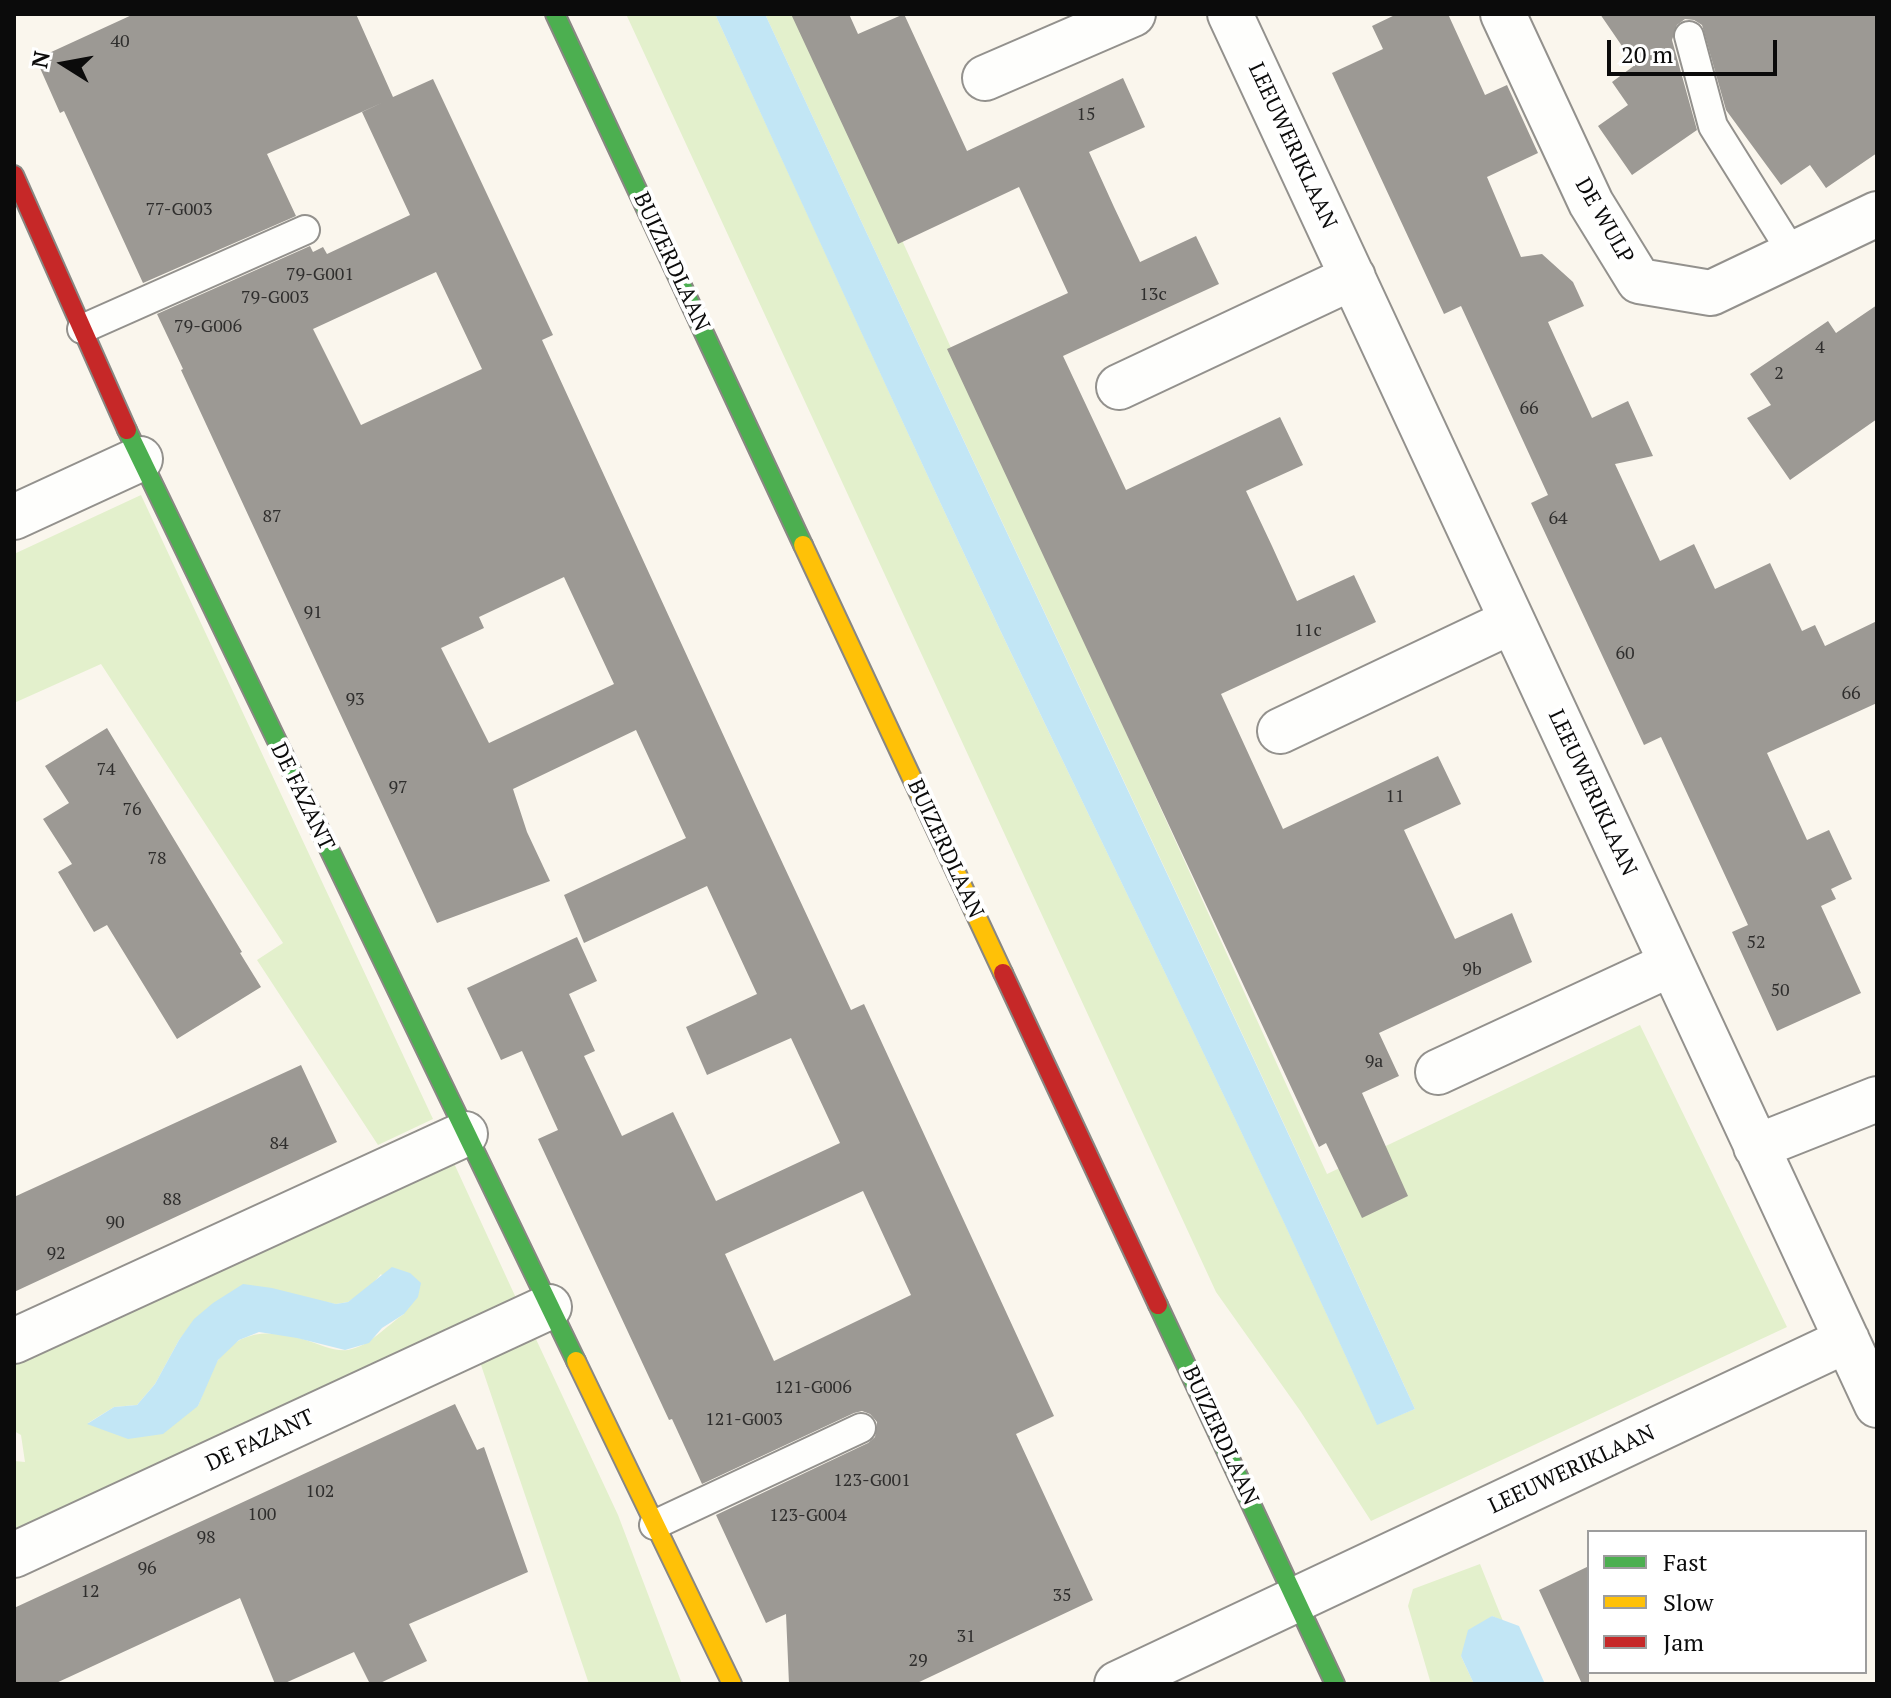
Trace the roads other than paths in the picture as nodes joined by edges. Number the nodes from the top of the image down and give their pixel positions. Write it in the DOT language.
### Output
graph roads {
  1 [pos="555,14"];
  2 [pos="1133,14"];
  3 [pos="1230,14"];
  4 [pos="1503,14"];
  5 [pos="1689,36"];
  6 [pos="985,78"];
  7 [pos="14,175"];
  8 [pos="1877,214"];
  9 [pos="305,230"];
  10 [pos="1793,254"];
  11 [pos="1353,277"];
  12 [pos="82,329"];
  13 [pos="1119,387"];
  14 [pos="140,459"];
  15 [pos="14,517"];
  16 [pos="1512,621"];
  17 [pos="1280,731"];
  18 [pos="1671,964"];
  19 [pos="1438,1072"];
  20 [pos="1877,1099"];
  21 [pos="465,1134"];
  22 [pos="1756,1147"];
  23 [pos="549,1307"];
  24 [pos="1847,1340"];
  25 [pos="14,1341"];
  26 [pos="1877,1405"];
  27 [pos="861,1428"];
  28 [pos="654,1525"];
  29 [pos="14,1555"];
  30 [pos="1296,1600"];
  31 [pos="1130,1681"];
  32 [pos="732,1684"];
  33 [pos="1335,1684"];
  1 -- 30 [label="street, BUIZERDLAAN"];
  2 -- 6 [label="street"];
  3 -- 11 [label="street, LEEUWERIKLAAN"];
  4 -- 10 [label="street, DE WULP"];
  5 -- 10 [label="lane"];
  7 -- 12 [label="street, DE FAZANT"];
  8 -- 10 [label="street, DE WULP"];
  9 -- 12 [label="lane"];
  11 -- 13 [label="street"];
  11 -- 16 [label="street, LEEUWERIKLAAN"];
  12 -- 14 [label="street, DE FAZANT"];
  14 -- 15 [label="street"];
  14 -- 21 [label="street, DE FAZANT"];
  16 -- 17 [label="street"];
  16 -- 18 [label="street, LEEUWERIKLAAN"];
  18 -- 19 [label="street"];
  18 -- 22 [label="street, LEEUWERIKLAAN"];
  20 -- 22 [label="street"];
  21 -- 23 [label="street, DE FAZANT"];
  21 -- 25 [label="street"];
  22 -- 24 [label="street, LEEUWERIKLAAN"];
  23 -- 28 [label="street, DE FAZANT"];
  23 -- 29 [label="street, DE FAZANT"];
  24 -- 26 [label="street, LEEUWERIKLAAN"];
  24 -- 30 [label="street, LEEUWERIKLAAN"];
  27 -- 28 [label="lane"];
  28 -- 32 [label="street, DE FAZANT"];
  30 -- 31 [label="street, LEEUWERIKLAAN"];
  30 -- 33 [label="street, BUIZERDLAAN"];
}
